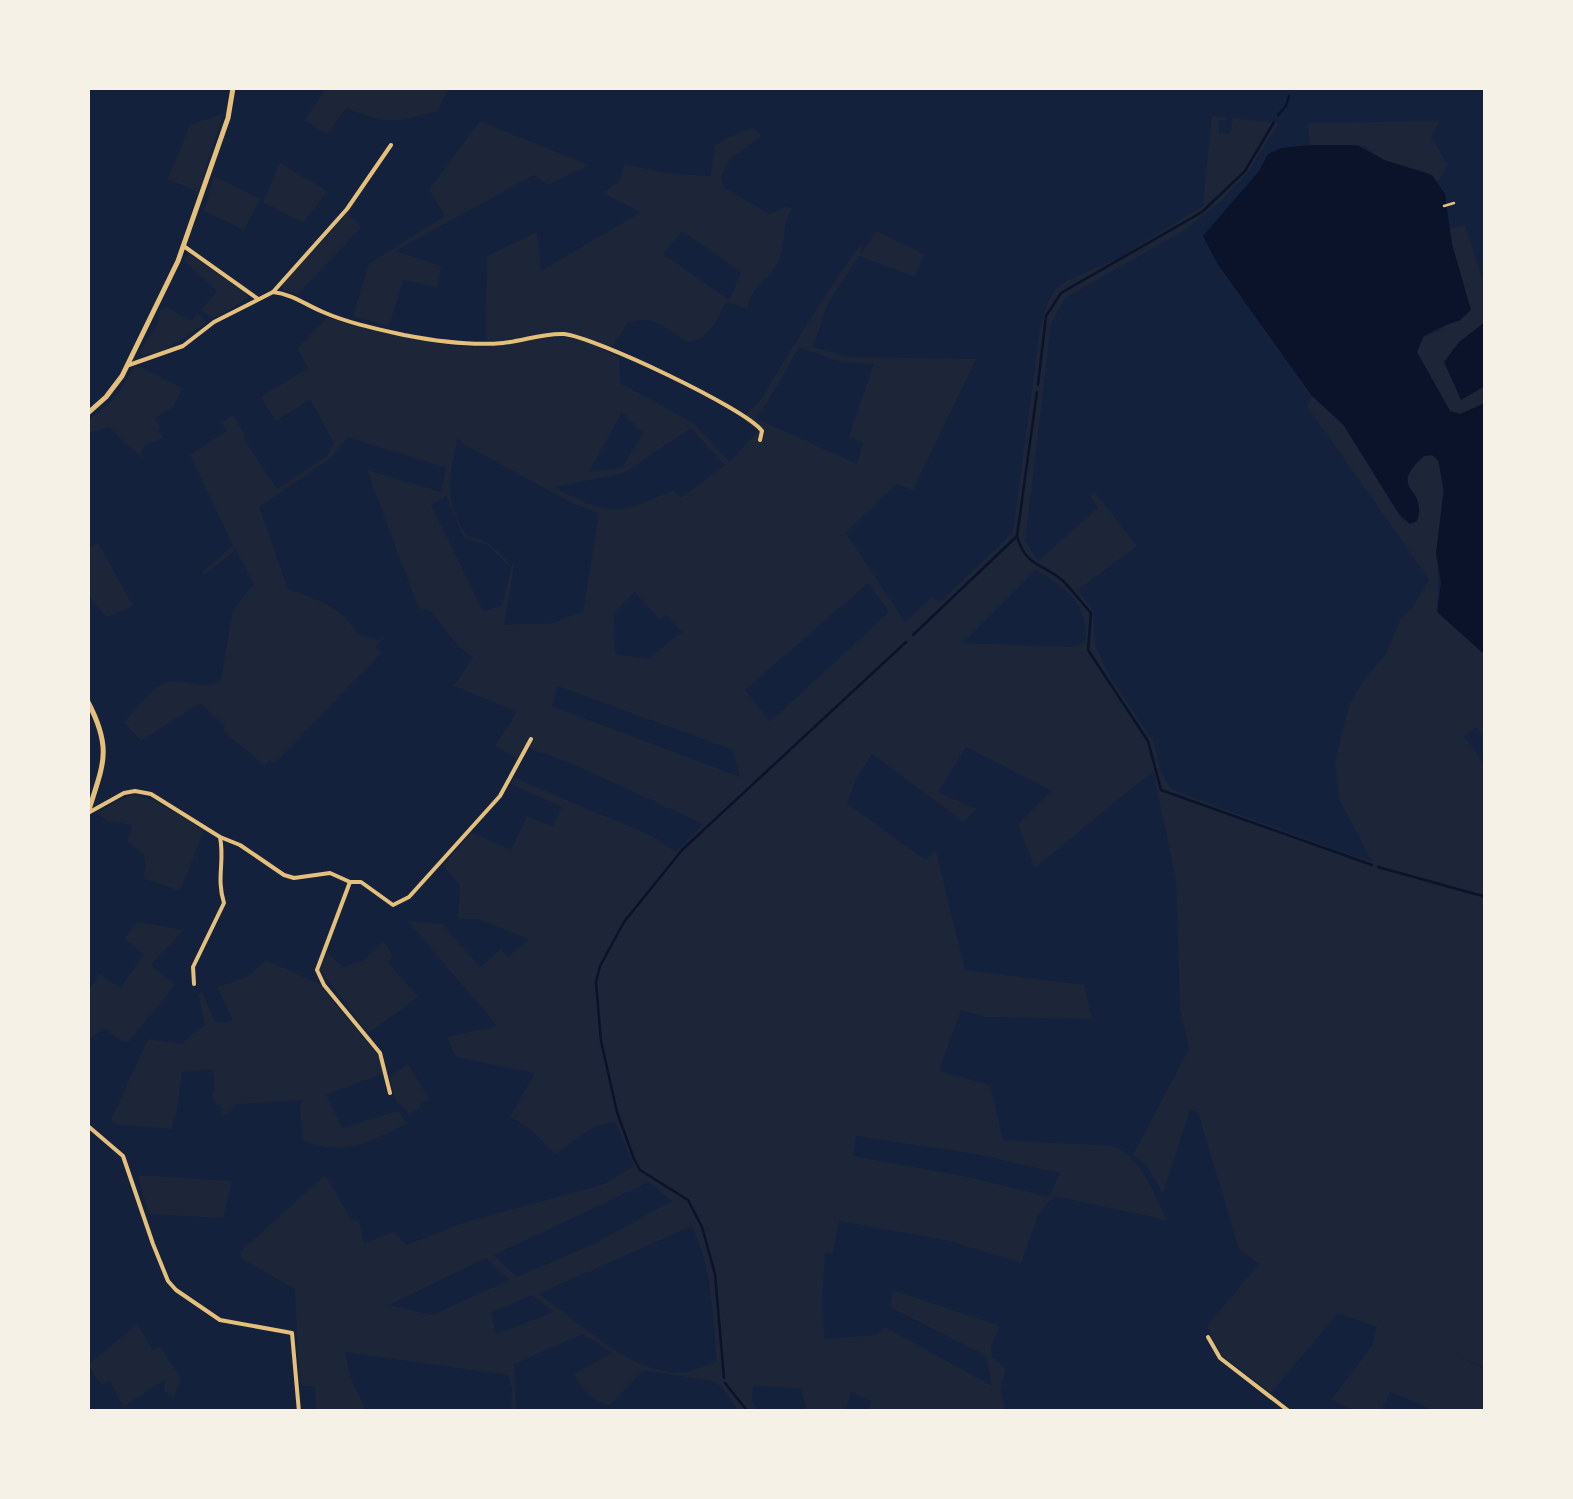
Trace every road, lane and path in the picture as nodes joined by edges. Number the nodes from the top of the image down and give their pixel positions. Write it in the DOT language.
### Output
graph roads {
  1 [pos="233,88"];
  2 [pos="391,145"];
  3 [pos="1454,202"];
  4 [pos="1444,206"];
  5 [pos="184,247"];
  6 [pos="273,292"];
  7 [pos="258,299"];
  8 [pos="128,366"];
  9 [pos="88,413"];
  10 [pos="760,440"];
  11 [pos="88,702"];
  12 [pos="531,739"];
  13 [pos="88,813"];
  14 [pos="220,837"];
  15 [pos="350,882"];
  16 [pos="194,984"];
  17 [pos="390,1093"];
  18 [pos="88,1126"];
  19 [pos="1208,1337"];
  20 [pos="299,1412"];
  21 [pos="1290,1412"];
  1 -- 5 [label="street"];
  2 -- 6 [label="street"];
  3 -- 4 [label="path"];
  5 -- 7 [label="street"];
  5 -- 8 [label="street"];
  6 -- 7 [label="street"];
  6 -- 10 [label="street"];
  7 -- 8 [label="street"];
  8 -- 9 [label="street"];
  11 -- 13 [label="street"];
  12 -- 15 [label="street"];
  13 -- 14 [label="street"];
  14 -- 15 [label="street"];
  14 -- 16 [label="street"];
  15 -- 17 [label="street"];
  18 -- 20 [label="street"];
  19 -- 21 [label="street"];
}
